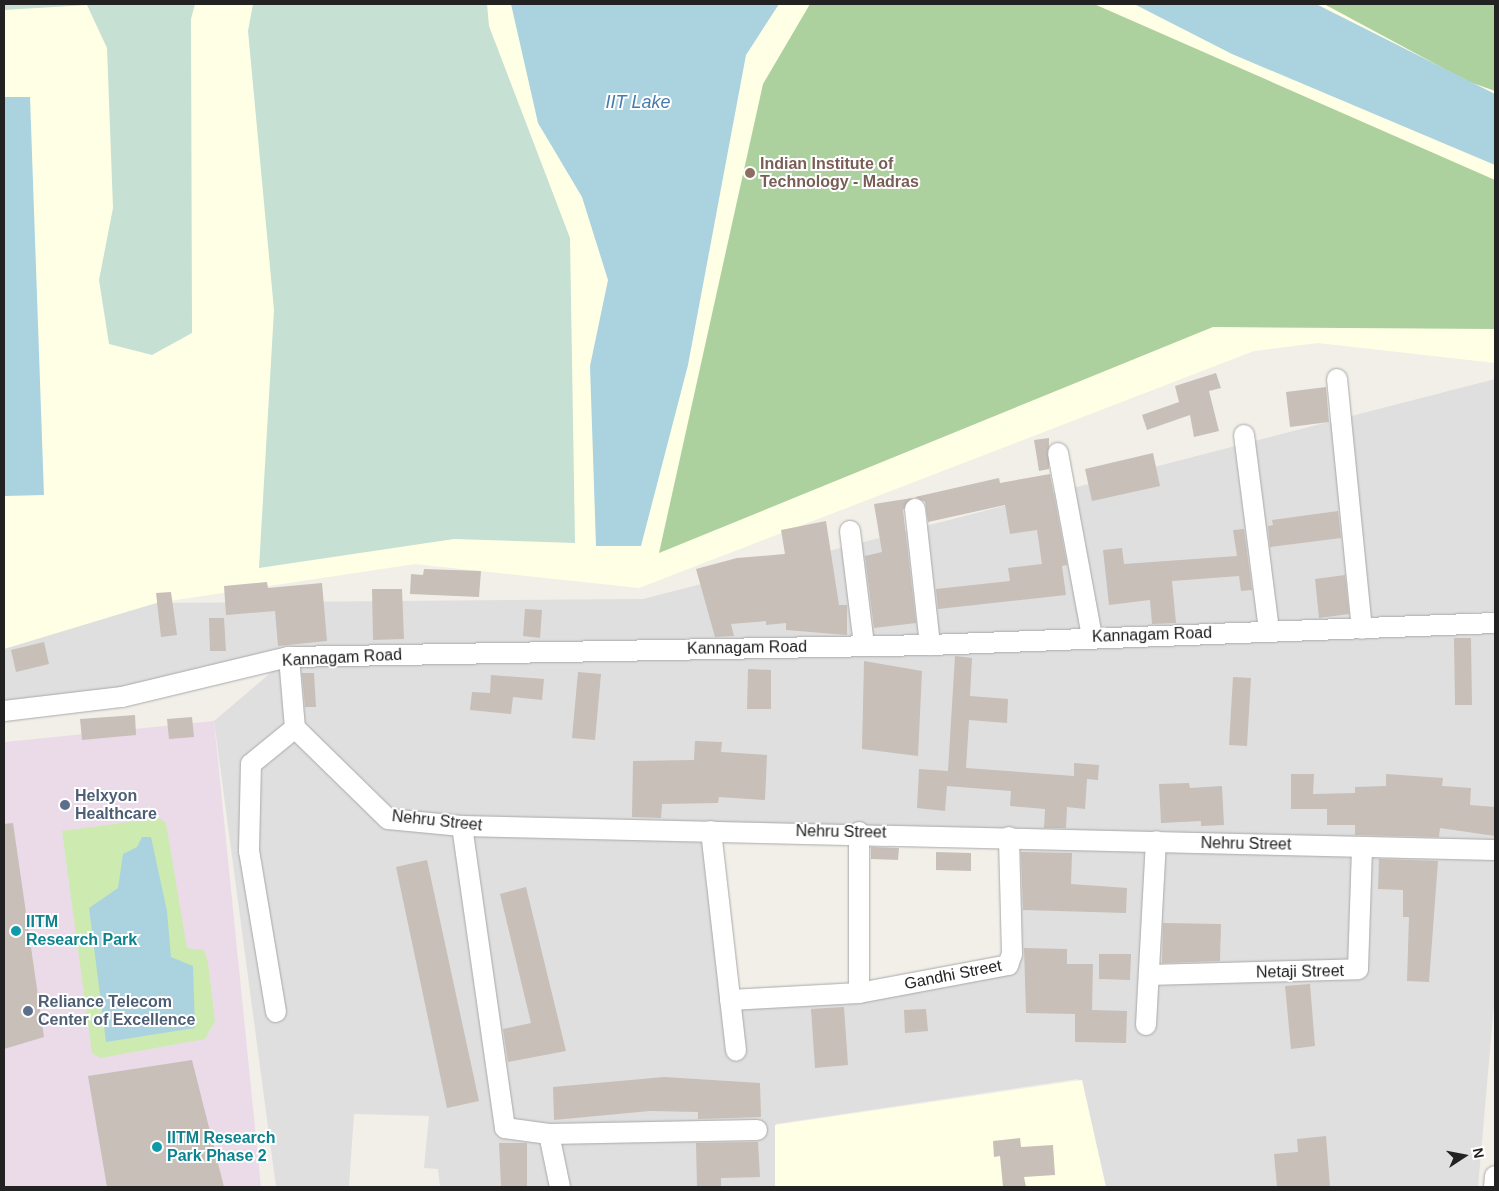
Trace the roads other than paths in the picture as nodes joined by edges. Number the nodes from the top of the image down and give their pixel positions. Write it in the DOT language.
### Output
graph roads {
  1 [pos="1337,379"];
  2 [pos="1244,435"];
  3 [pos="1058,453"];
  4 [pos="915,509"];
  5 [pos="850,531"];
  6 [pos="1495,623"];
  7 [pos="1362,629"];
  8 [pos="1269,631"];
  9 [pos="1092,637"];
  10 [pos="864,645"];
  11 [pos="930,645"];
  12 [pos="289,657"];
  13 [pos="4,711"];
  14 [pos="295,728"];
  15 [pos="462,826"];
  16 [pos="711,831"];
  17 [pos="859,832"];
  18 [pos="1009,838"];
  19 [pos="1156,842"];
  20 [pos="1362,847"];
  21 [pos="1495,850"];
  22 [pos="1149,975"];
  23 [pos="859,993"];
  24 [pos="730,1000"];
  25 [pos="276,1012"];
  26 [pos="1146,1025"];
  27 [pos="736,1051"];
  28 [pos="758,1130"];
  29 [pos="549,1134"];
  30 [pos="1495,1176"];
  31 [pos="560,1187"];
  32 [pos="1494,1187"];
  1 -- 7 [label="street"];
  2 -- 8 [label="street"];
  3 -- 9 [label="street"];
  4 -- 11 [label="street"];
  5 -- 10 [label="street"];
  6 -- 7 [label="street, Kannagam Road"];
  7 -- 8 [label="street, Kannagam Road"];
  8 -- 9 [label="street, Kannagam Road"];
  9 -- 11 [label="street, Kannagam Road"];
  10 -- 11 [label="street, Kannagam Road"];
  10 -- 12 [label="street, Kannagam Road"];
  12 -- 13 [label="street, Kannagam Road"];
  12 -- 14 [label="street"];
  14 -- 15 [label="street, Nehru Street"];
  14 -- 25 [label="street"];
  15 -- 16 [label="street, Nehru Street"];
  15 -- 29 [label="street"];
  16 -- 17 [label="street, Nehru Street"];
  16 -- 24 [label="street"];
  17 -- 18 [label="street, Nehru Street"];
  17 -- 23 [label="street"];
  18 -- 19 [label="street, Nehru Street"];
  18 -- 23 [label="street, Gandhi Street"];
  19 -- 20 [label="street, Nehru Street"];
  19 -- 22 [label="street"];
  20 -- 21 [label="street, Nehru Street"];
  20 -- 22 [label="street, Netaji Street"];
  22 -- 26 [label="street"];
  23 -- 24 [label="street"];
  24 -- 27 [label="street"];
  28 -- 29 [label="street"];
  29 -- 31 [label="street"];
  30 -- 32 [label="street"];
}
